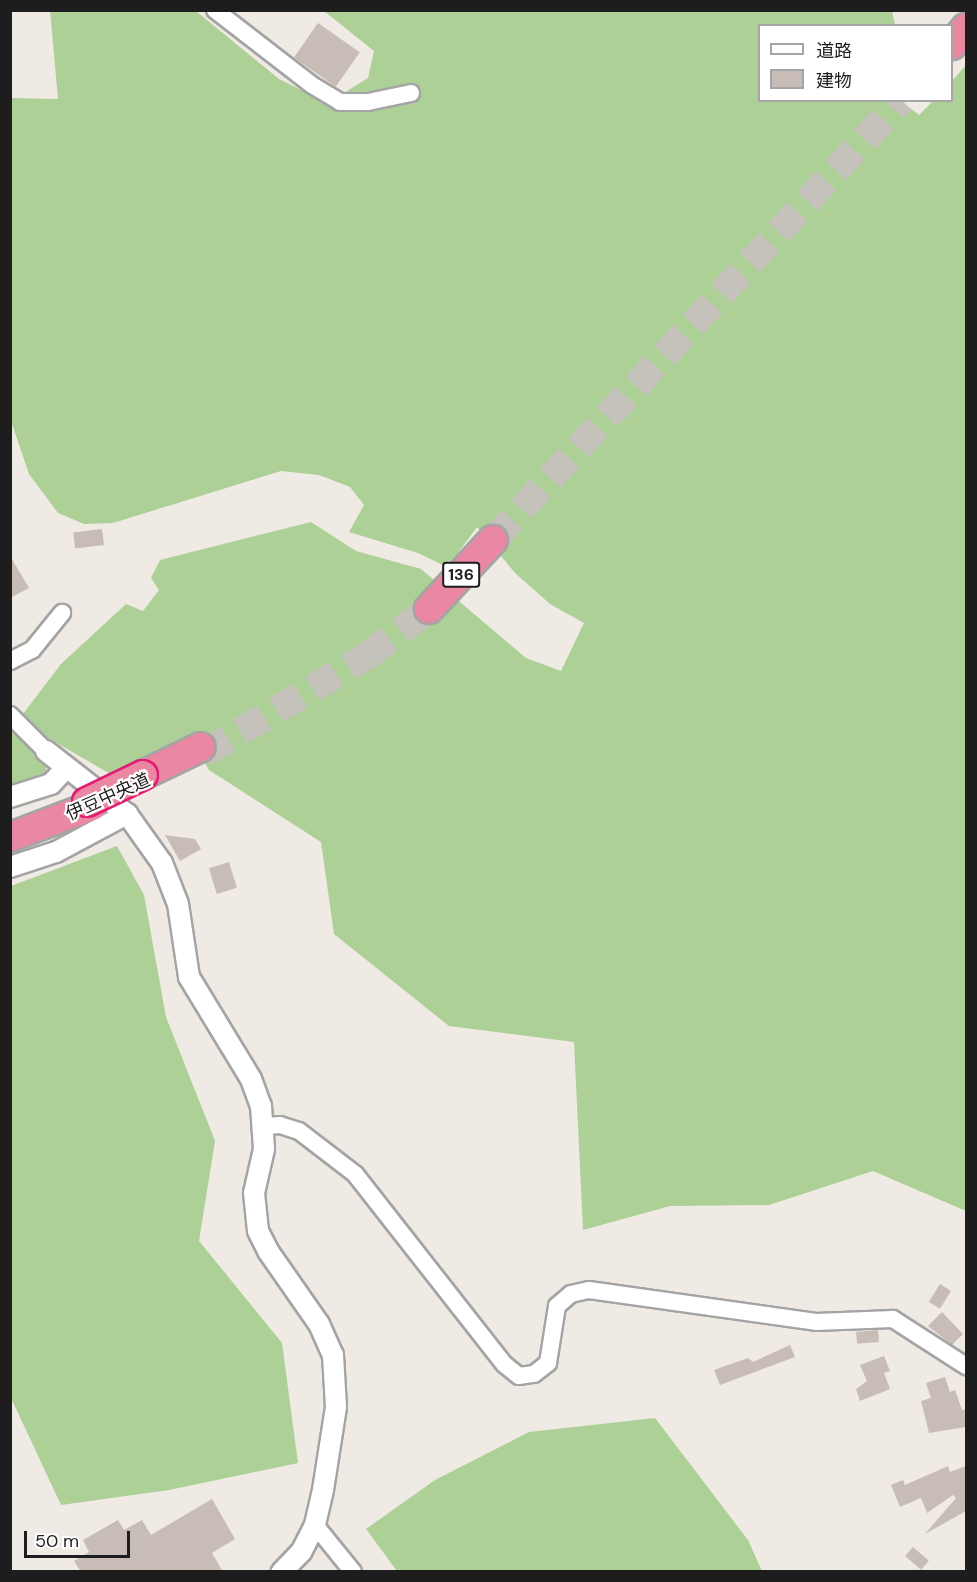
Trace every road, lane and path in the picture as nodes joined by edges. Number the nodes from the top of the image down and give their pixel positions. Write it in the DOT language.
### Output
graph roads {
  1 [pos="215,10"];
  2 [pos="966,15"];
  3 [pos="966,28"];
  4 [pos="953,29"];
  5 [pos="953,43"];
  6 [pos="411,93"];
  7 [pos="490,538"];
  8 [pos="426,606"];
  9 [pos="62,613"];
  10 [pos="10,662"];
  11 [pos="10,715"];
  12 [pos="202,750"];
  13 [pos="46,751"];
  14 [pos="66,768"];
  15 [pos="10,797"];
  16 [pos="86,807"];
  17 [pos="127,814"];
  18 [pos="10,830"];
  19 [pos="10,837"];
  20 [pos="10,848"];
  21 [pos="10,867"];
  22 [pos="265,1126"];
  23 [pos="966,1366"];
  24 [pos="315,1525"];
  25 [pos="282,1572"];
  26 [pos="353,1572"];
  1 -- 6 [label="street"];
  2 -- 4 [label="highway"];
  3 -- 5 [label="highway"];
  7 -- 8 [label="highway, 136"];
  9 -- 10 [label="street"];
  11 -- 13 [label="street"];
  12 -- 16 [label="highway, 伊豆中央道, bridge"];
  13 -- 14 [label="street"];
  14 -- 15 [label="street"];
  14 -- 17 [label="street"];
  16 -- 18 [label="highway, 伊豆中央道"];
  16 -- 19 [label="highway, 伊豆中央道"];
  16 -- 20 [label="highway"];
  17 -- 21 [label="street"];
  17 -- 22 [label="street"];
  22 -- 23 [label="street"];
  22 -- 24 [label="street"];
  24 -- 25 [label="street"];
  24 -- 26 [label="street"];
}
